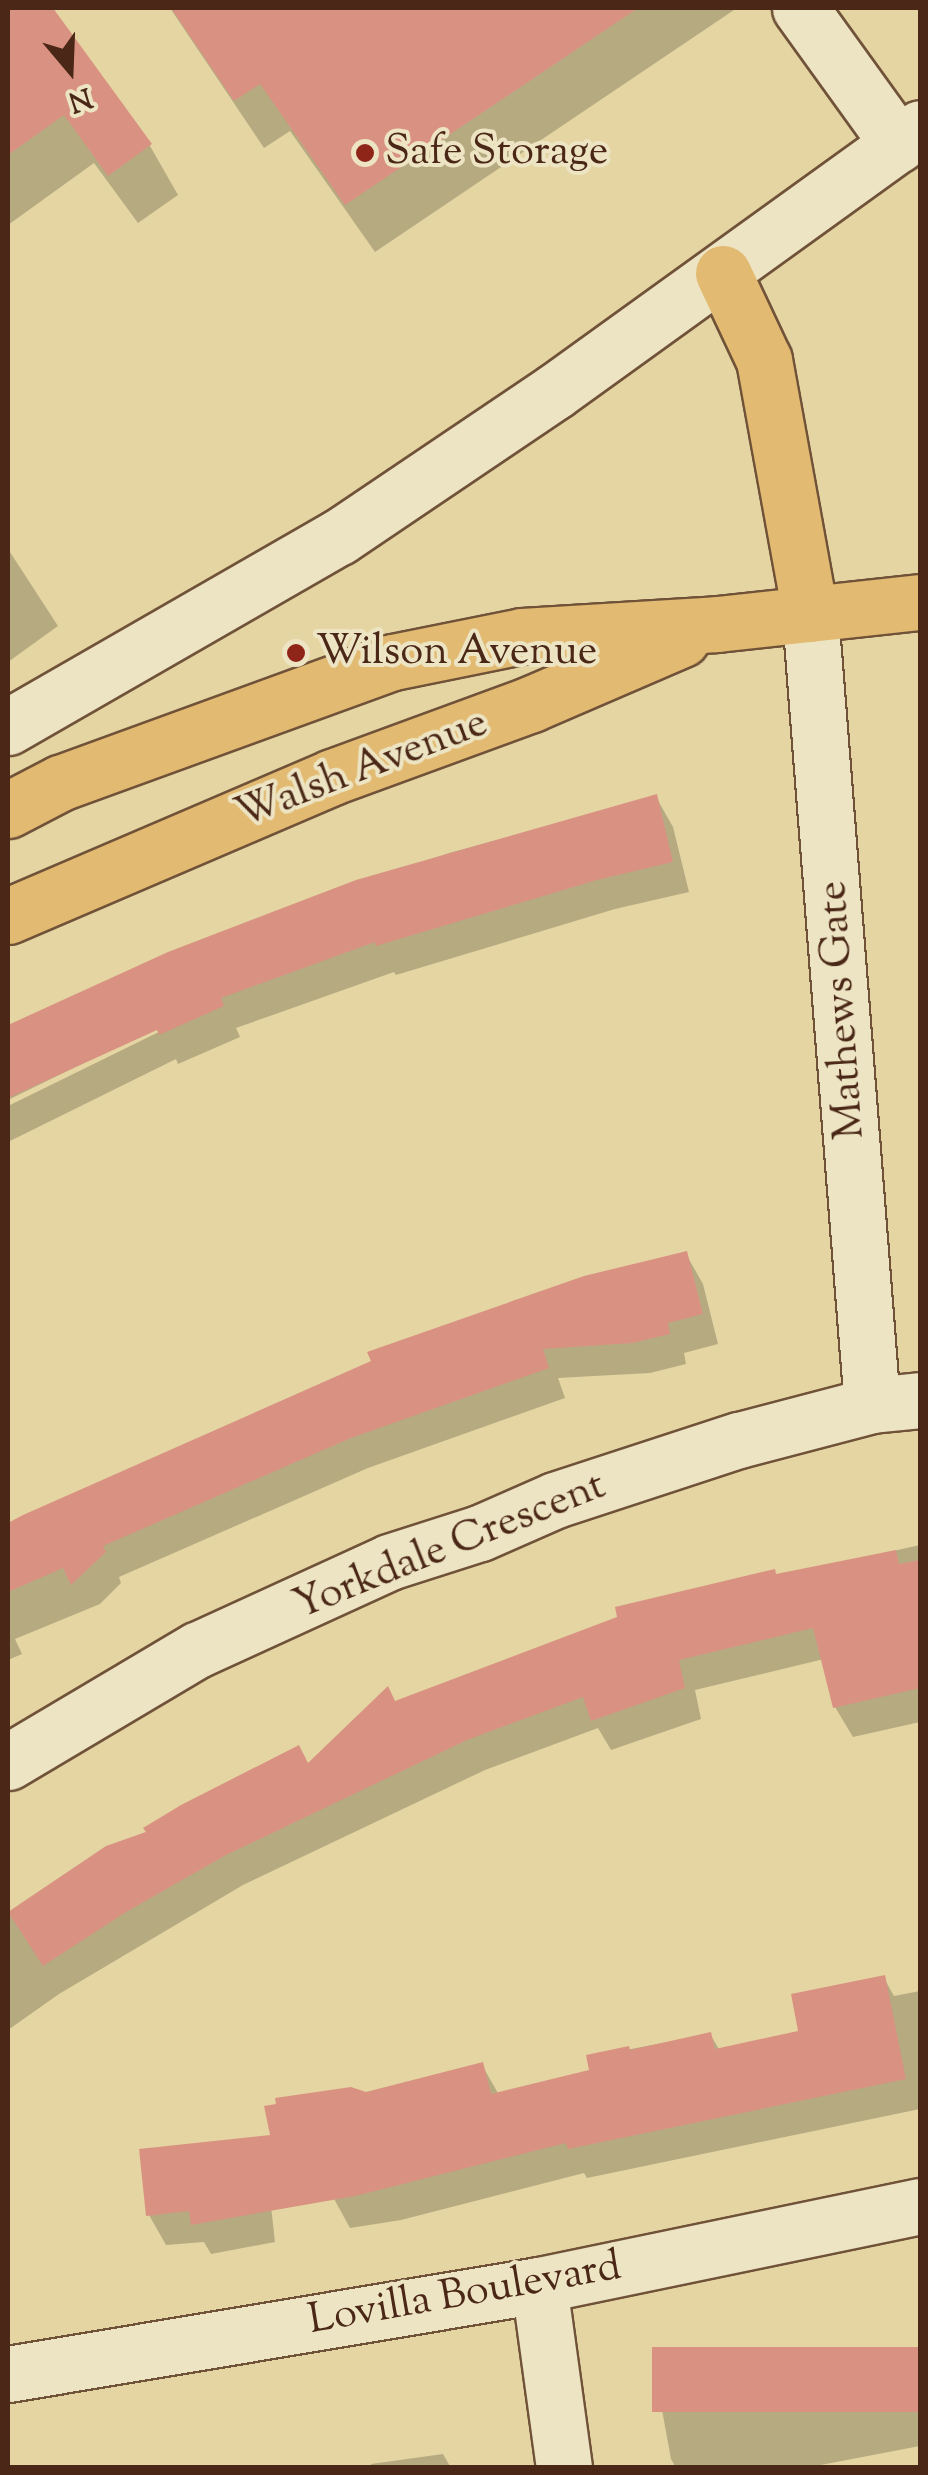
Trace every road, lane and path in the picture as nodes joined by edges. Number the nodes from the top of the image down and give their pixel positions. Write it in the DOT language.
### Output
graph roads {
  1 [pos="800,8"];
  2 [pos="909,136"];
  3 [pos="723,273"];
  4 [pos="920,602"];
  5 [pos="810,614"];
  6 [pos="717,624"];
  7 [pos="8,726"];
  8 [pos="8,810"];
  9 [pos="8,916"];
  10 [pos="896,1403"];
  11 [pos="8,1762"];
  12 [pos="920,2206"];
  13 [pos="539,2285"];
  14 [pos="8,2374"];
  15 [pos="564,2468"];
  1 -- 2 [label="street"];
  2 -- 3 [label="street"];
  3 -- 5 [label="main road"];
  3 -- 7 [label="street"];
  4 -- 5 [label="main road, Walsh Avenue"];
  5 -- 6 [label="main road, Walsh Avenue"];
  5 -- 10 [label="street, Mathews Gate"];
  6 -- 8 [label="main road, Walsh Avenue"];
  6 -- 9 [label="main road, Walsh Avenue"];
  10 -- 11 [label="street, Yorkdale Crescent"];
  12 -- 13 [label="street, Lovilla Boulevard"];
  13 -- 14 [label="street, Lovilla Boulevard"];
  13 -- 15 [label="street"];
}
